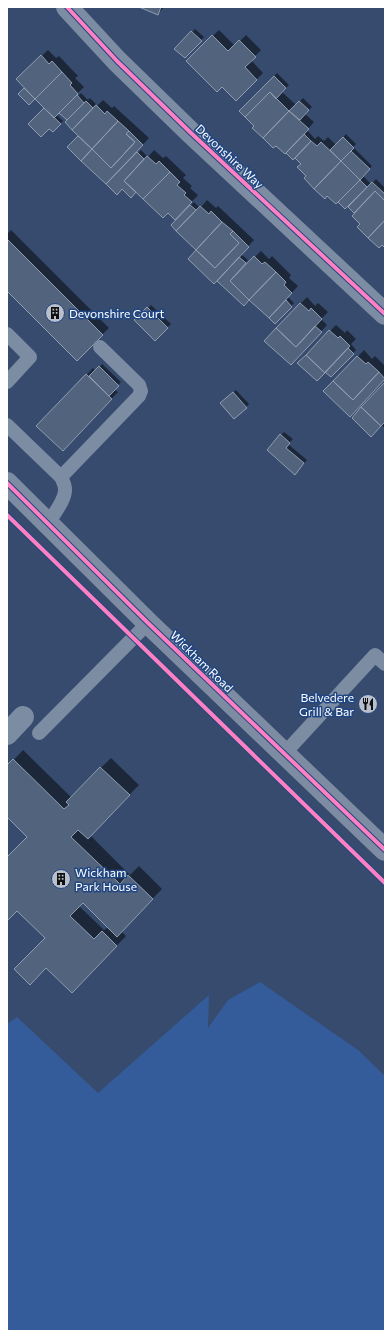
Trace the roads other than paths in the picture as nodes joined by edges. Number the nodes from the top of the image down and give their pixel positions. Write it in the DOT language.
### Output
graph roads {
  1 [pos="67,7"];
  2 [pos="385,314"];
  3 [pos="7,334"];
  4 [pos="100,347"];
  5 [pos="7,382"];
  6 [pos="7,425"];
  7 [pos="61,477"];
  8 [pos="7,484"];
  9 [pos="48,524"];
  10 [pos="148,623"];
  11 [pos="385,664"];
  12 [pos="23,717"];
  13 [pos="39,733"];
  14 [pos="7,734"];
  15 [pos="284,754"];
  16 [pos="385,850"];
  1 -- 2 [label="street, Devonshire Way"];
  3 -- 5 [label="lane"];
  4 -- 7 [label="lane"];
  6 -- 7 [label="lane"];
  7 -- 9 [label="lane"];
  8 -- 9 [label="highway, Wickham Road"];
  9 -- 10 [label="highway, Wickham Road"];
  10 -- 13 [label="lane"];
  10 -- 15 [label="highway, Wickham Road"];
  11 -- 15 [label="lane"];
  12 -- 14 [label="street"];
  15 -- 16 [label="highway, Wickham Road"];
}
